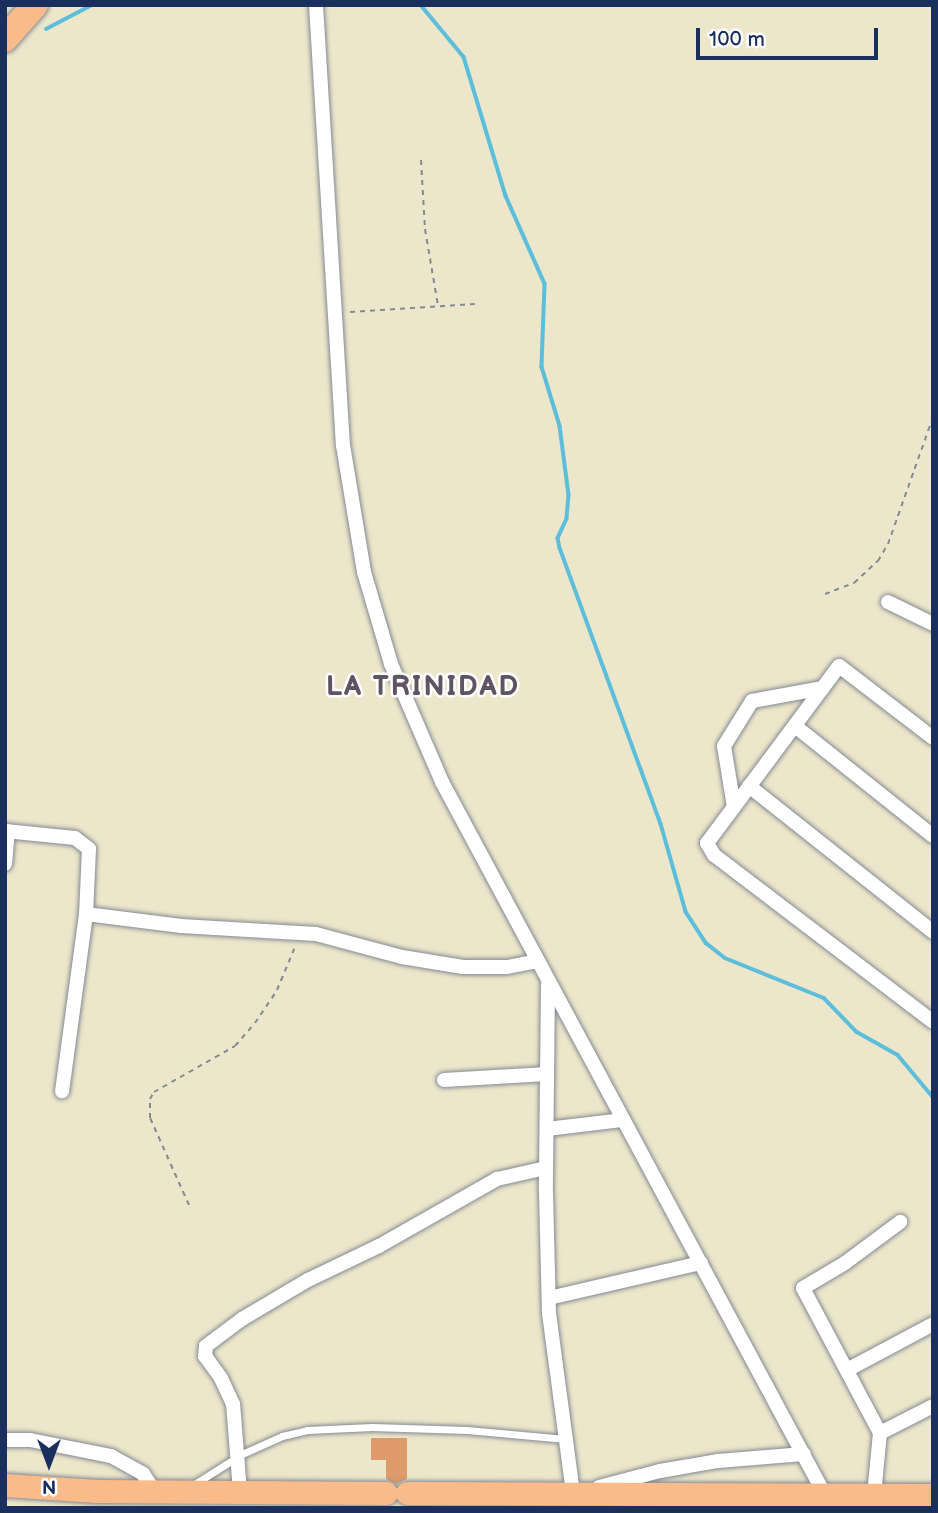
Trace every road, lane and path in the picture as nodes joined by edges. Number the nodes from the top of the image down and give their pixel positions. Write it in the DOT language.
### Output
graph roads {
  1 [pos="35,5"];
  2 [pos="316,5"];
  3 [pos="5,39"];
  4 [pos="421,160"];
  5 [pos="475,304"];
  6 [pos="438,306"];
  7 [pos="335,313"];
  8 [pos="933,417"];
  9 [pos="825,594"];
  10 [pos="888,602"];
  11 [pos="933,624"];
  12 [pos="823,688"];
  13 [pos="795,726"];
  14 [pos="933,738"];
  15 [pos="750,786"];
  16 [pos="734,807"];
  17 [pos="7,831"];
  18 [pos="933,836"];
  19 [pos="5,864"];
  20 [pos="86,914"];
  21 [pos="933,932"];
  22 [pos="300,933"];
  23 [pos="537,961"];
  24 [pos="548,982"];
  25 [pos="932,1020"];
  26 [pos="547,1074"];
  27 [pos="443,1080"];
  28 [pos="62,1091"];
  29 [pos="623,1120"];
  30 [pos="547,1129"];
  31 [pos="546,1168"];
  32 [pos="189,1205"];
  33 [pos="900,1222"];
  34 [pos="701,1263"];
  35 [pos="548,1298"];
  36 [pos="933,1324"];
  37 [pos="847,1370"];
  38 [pos="933,1406"];
  39 [pos="880,1433"];
  40 [pos="566,1439"];
  41 [pos="5,1440"];
  42 [pos="804,1454"];
  43 [pos="237,1456"];
  44 [pos="5,1485"];
  45 [pos="155,1492"];
  46 [pos="183,1492"];
  47 [pos="240,1492"];
  48 [pos="573,1494"];
  49 [pos="874,1495"];
  50 [pos="933,1495"];
  51 [pos="303,1500"];
  52 [pos="485,1501"];
  53 [pos="829,1501"];
  1 -- 3 [label="highway"];
  2 -- 7 [label="street"];
  4 -- 6 [label="path"];
  5 -- 6 [label="path"];
  6 -- 7 [label="path"];
  7 -- 23 [label="street"];
  8 -- 9 [label="path"];
  10 -- 11 [label="street"];
  12 -- 13 [label="street"];
  12 -- 14 [label="street"];
  12 -- 16 [label="street"];
  13 -- 15 [label="street"];
  13 -- 18 [label="street"];
  15 -- 16 [label="street"];
  15 -- 21 [label="street"];
  16 -- 25 [label="street"];
  17 -- 19 [label="street"];
  17 -- 20 [label="street"];
  20 -- 22 [label="street"];
  20 -- 28 [label="street"];
  22 -- 23 [label="street"];
  22 -- 32 [label="path"];
  23 -- 24 [label="street"];
  24 -- 26 [label="street"];
  24 -- 29 [label="street"];
  26 -- 27 [label="street"];
  26 -- 30 [label="street"];
  29 -- 30 [label="street"];
  29 -- 34 [label="street"];
  30 -- 31 [label="street"];
  31 -- 35 [label="street"];
  31 -- 43 [label="street"];
  33 -- 37 [label="street"];
  34 -- 35 [label="street"];
  34 -- 42 [label="street"];
  35 -- 40 [label="street"];
  36 -- 37 [label="street"];
  37 -- 39 [label="street"];
  38 -- 39 [label="street"];
  39 -- 49 [label="street"];
  40 -- 43 [label="lane"];
  40 -- 48 [label="street"];
  41 -- 45 [label="street"];
  42 -- 48 [label="street"];
  42 -- 53 [label="street"];
  43 -- 46 [label="lane"];
  43 -- 47 [label="street"];
  44 -- 45 [label="main road"];
  45 -- 46 [label="main road"];
  46 -- 47 [label="main road"];
  47 -- 51 [label="main road"];
  48 -- 52 [label="main road"];
  48 -- 53 [label="main road"];
  49 -- 50 [label="main road"];
  49 -- 53 [label="main road"];
  51 -- 52 [label="main road"];
}
